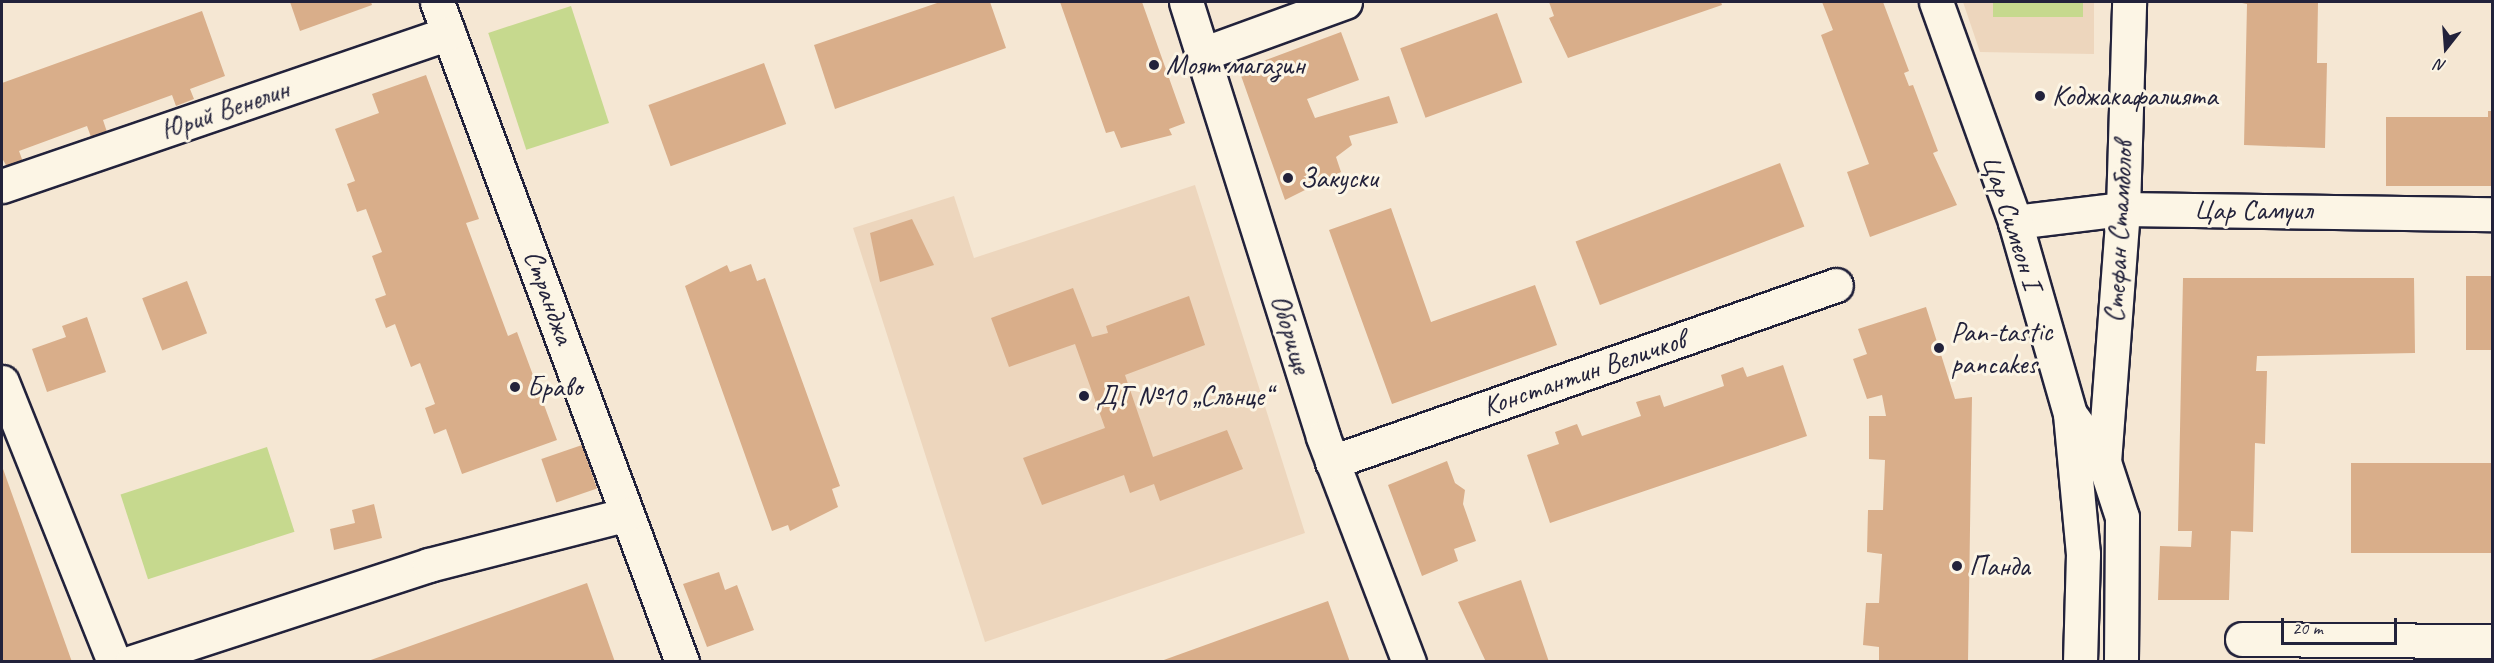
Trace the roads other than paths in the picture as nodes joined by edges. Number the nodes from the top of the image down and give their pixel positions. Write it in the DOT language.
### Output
graph roads {
  1 [pos="437,2"];
  2 [pos="1186,2"];
  3 [pos="1345,2"];
  4 [pos="1936,2"];
  5 [pos="2129,2"];
  6 [pos="448,33"];
  7 [pos="1205,53"];
  8 [pos="2,186"];
  9 [pos="2123,209"];
  10 [pos="2493,214"];
  11 [pos="2015,222"];
  12 [pos="1836,285"];
  13 [pos="2,382"];
  14 [pos="2070,414"];
  15 [pos="1332,462"];
  16 [pos="2104,462"];
  17 [pos="627,514"];
  18 [pos="2242,639"];
  19 [pos="2493,641"];
  20 [pos="114,662"];
  21 [pos="132,662"];
  22 [pos="682,662"];
  23 [pos="1409,662"];
  24 [pos="2080,662"];
  25 [pos="2121,662"];
  1 -- 6 [label="street, Странджа"];
  2 -- 7 [label="street, Оборище"];
  3 -- 7 [label="street"];
  4 -- 11 [label="street, Цар Симеон I"];
  5 -- 9 [label="street, Стефан Стамболов"];
  6 -- 8 [label="street, Юрий Венелин"];
  6 -- 17 [label="street, Странджа"];
  7 -- 15 [label="street, Оборище"];
  9 -- 10 [label="street, Цар Самуил"];
  9 -- 11 [label="street, Цар Самуил"];
  9 -- 16 [label="street, Стефан Стамболов"];
  11 -- 14 [label="street, Цар Симеон I"];
  12 -- 15 [label="street, Константин Величков"];
  13 -- 20 [label="street"];
  14 -- 16 [label="street, Стефан Стамболов"];
  14 -- 24 [label="street, Цар Симеон I"];
  15 -- 23 [label="street, Оборище"];
  16 -- 25 [label="street, Стефан Стамболов"];
  17 -- 21 [label="street"];
  17 -- 22 [label="street, Странджа"];
  18 -- 19 [label="street"];
}
